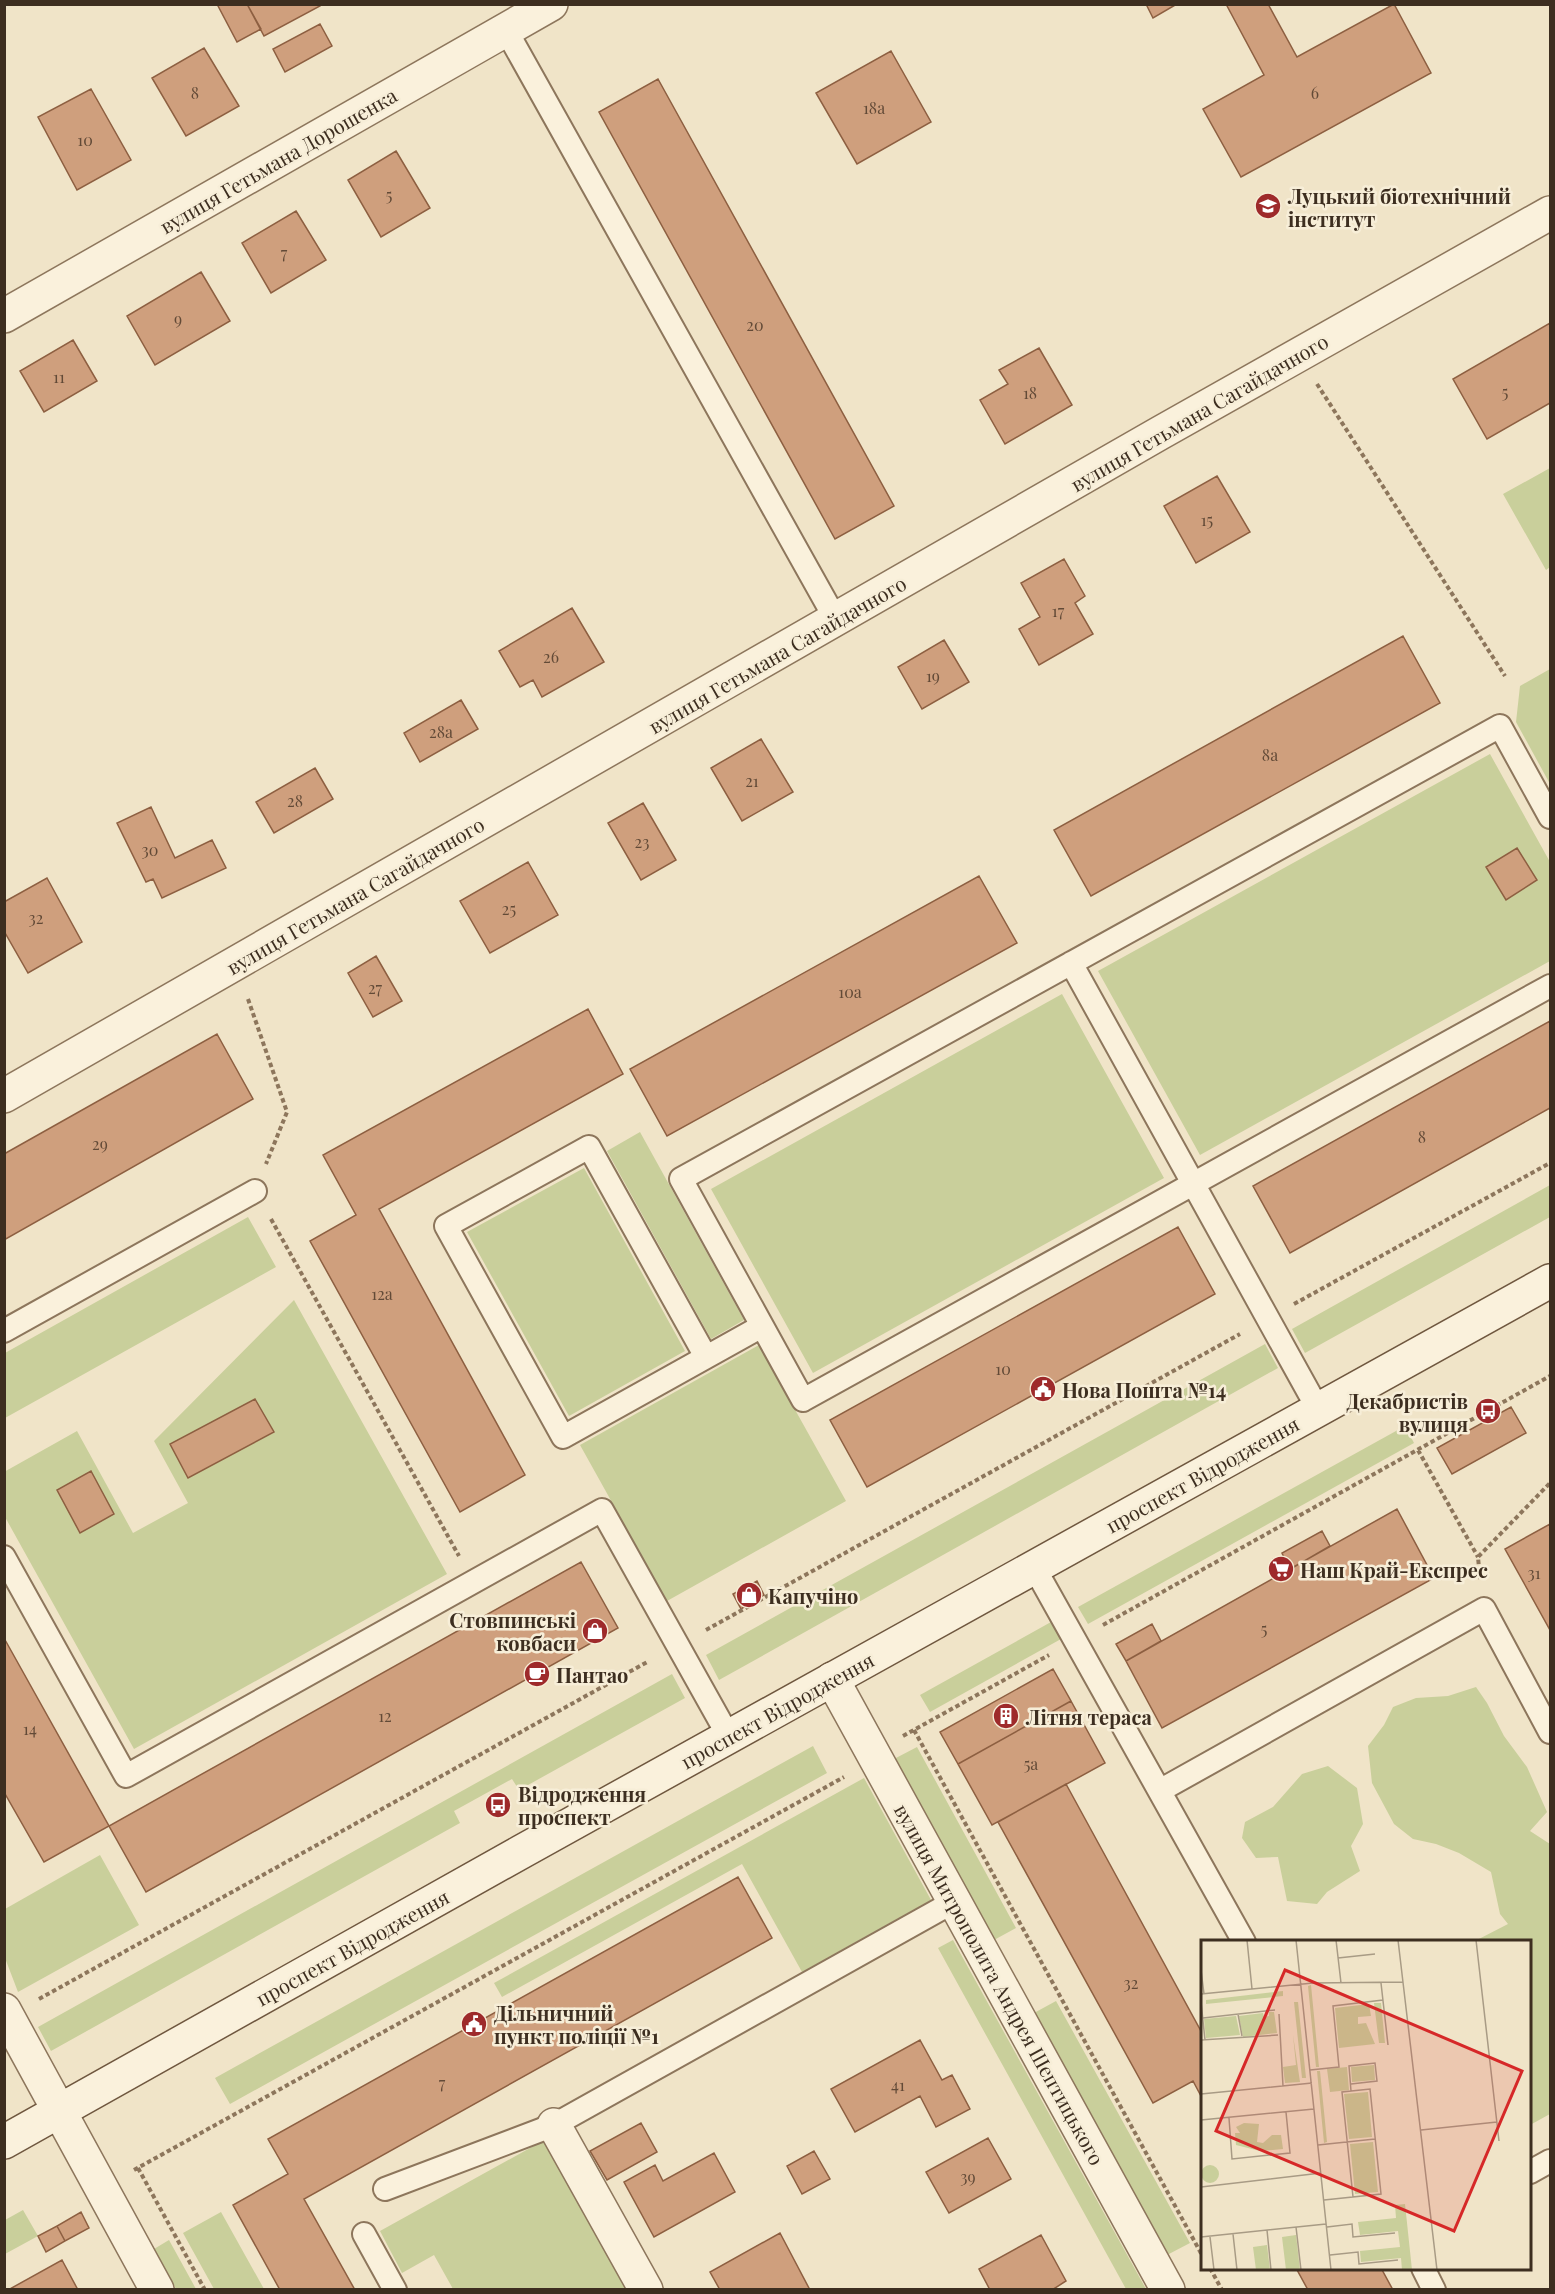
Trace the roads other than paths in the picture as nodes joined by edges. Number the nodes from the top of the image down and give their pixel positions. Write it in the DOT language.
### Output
graph roads {
  1 [pos="551,4"];
  2 [pos="506,30"];
  3 [pos="1551,213"];
  4 [pos="4,315"];
  5 [pos="836,620"];
  6 [pos="1551,817"];
  7 [pos="1071,963"];
  8 [pos="1551,986"];
  9 [pos="4,1096"];
  10 [pos="1194,1184"];
  11 [pos="255,1191"];
  12 [pos="1551,1281"];
  13 [pos="762,1326"];
  14 [pos="4,1331"];
  15 [pos="706,1357"];
  16 [pos="1318,1409"];
  17 [pos="4,1557"];
  18 [pos="1034,1567"];
  19 [pos="832,1679"];
  20 [pos="1551,1732"];
  21 [pos="729,1737"];
  22 [pos="1161,1790"];
  23 [pos="955,1902"];
  24 [pos="1243,1940"];
  25 [pos="6,2013"];
  26 [pos="59,2112"];
  27 [pos="554,2125"];
  28 [pos="4,2142"];
  29 [pos="1551,2161"];
  30 [pos="1531,2171"];
  31 [pos="385,2189"];
  32 [pos="364,2234"];
  33 [pos="1424,2270"];
  34 [pos="158,2289"];
  35 [pos="395,2289"];
  36 [pos="646,2289"];
  37 [pos="1168,2289"];
  38 [pos="1434,2289"];
  1 -- 2 [label="street, вулиця Гетьмана Дорошенка"];
  2 -- 4 [label="street, вулиця Гетьмана Дорошенка"];
  2 -- 5 [label="lane"];
  3 -- 5 [label="street, вулиця Гетьмана Сагайдачного"];
  5 -- 9 [label="street, вулиця Гетьмана Сагайдачного"];
  6 -- 7 [label="lane"];
  7 -- 10 [label="lane"];
  7 -- 13 [label="lane"];
  8 -- 10 [label="lane"];
  10 -- 13 [label="lane"];
  10 -- 16 [label="lane"];
  11 -- 14 [label="lane"];
  12 -- 16 [label="street, проспект Відродження"];
  13 -- 15 [label="lane"];
  15 -- 15 [label="lane"];
  16 -- 18 [label="street, проспект Відродження"];
  17 -- 21 [label="lane"];
  18 -- 19 [label="street, проспект Відродження"];
  18 -- 22 [label="lane"];
  19 -- 21 [label="street, проспект Відродження"];
  19 -- 23 [label="street, вулиця Митрополита Андрея Шептицького"];
  20 -- 22 [label="lane"];
  21 -- 26 [label="street, проспект Відродження"];
  22 -- 24 [label="lane"];
  23 -- 27 [label="lane"];
  23 -- 37 [label="street, вулиця Митрополита Андрея Шептицького"];
  25 -- 26 [label="street"];
  26 -- 28 [label="street, проспект Відродження"];
  26 -- 34 [label="street"];
  27 -- 31 [label="lane"];
  27 -- 36 [label="street"];
  29 -- 30 [label="lane"];
  32 -- 35 [label="lane"];
  33 -- 38 [label="lane"];
}
